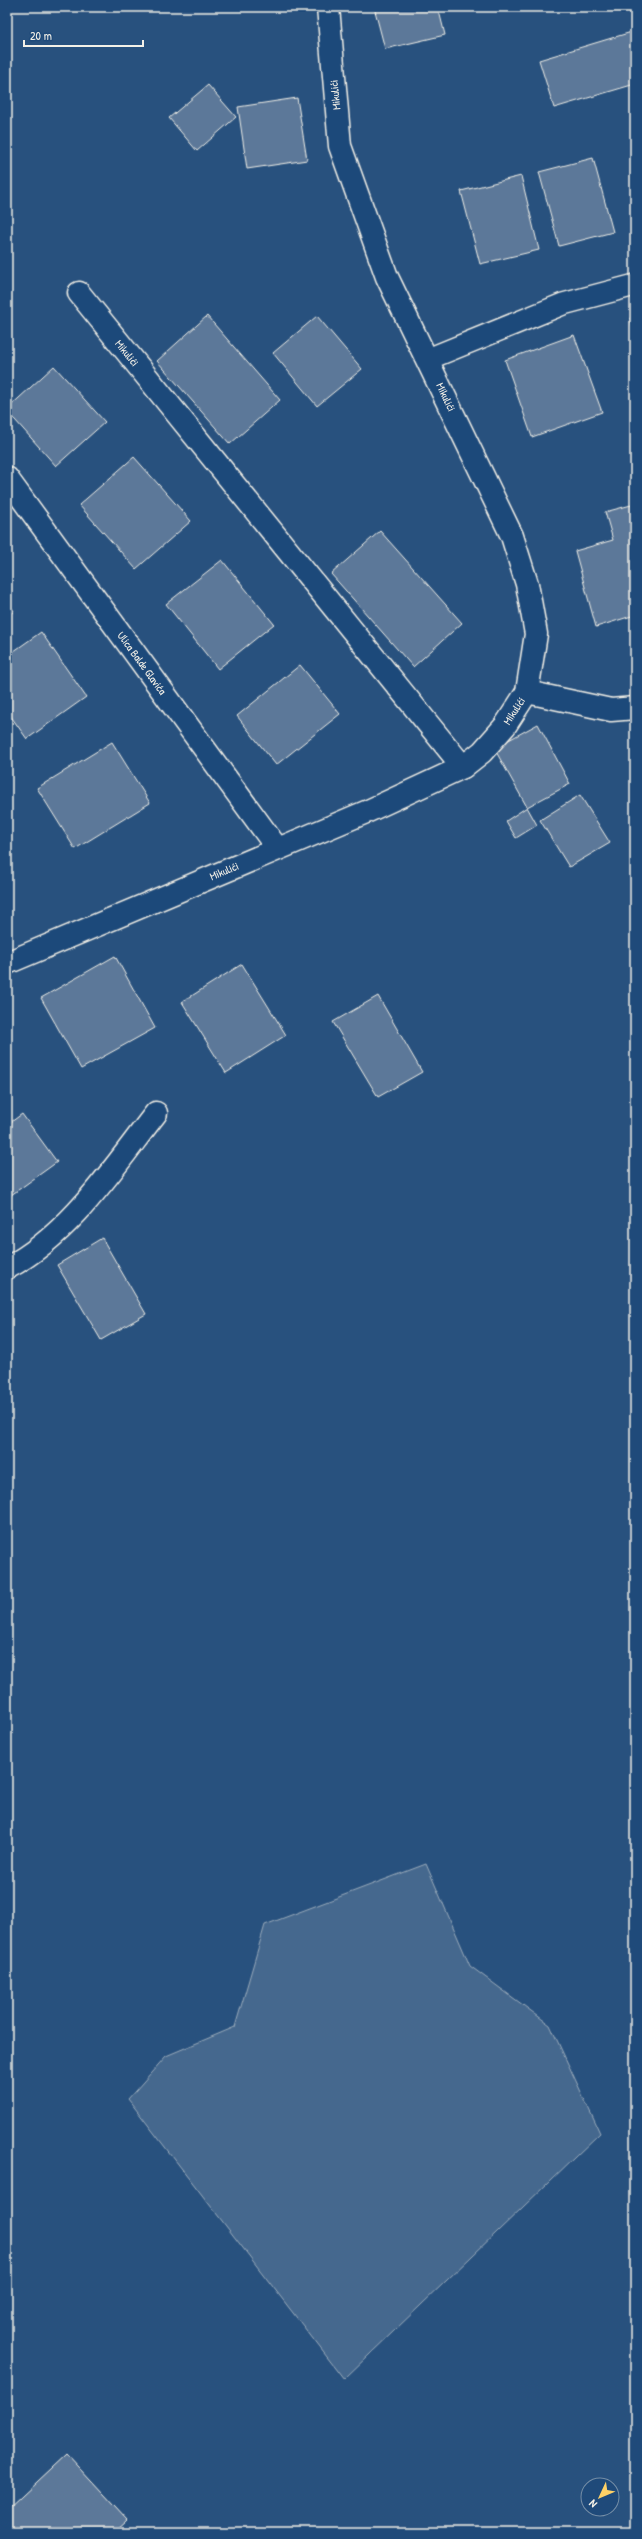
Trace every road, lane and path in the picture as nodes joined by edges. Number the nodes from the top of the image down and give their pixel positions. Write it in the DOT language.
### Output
graph roads {
  1 [pos="328,7"];
  2 [pos="635,285"];
  3 [pos="79,293"];
  4 [pos="428,359"];
  5 [pos="7,478"];
  6 [pos="527,692"];
  7 [pos="635,708"];
  8 [pos="463,767"];
  9 [pos="277,848"];
  10 [pos="7,964"];
  11 [pos="156,1113"];
  12 [pos="7,1268"];
  1 -- 4 [label="street, Mikulići"];
  2 -- 4 [label="lane"];
  3 -- 8 [label="street, Mikulići"];
  4 -- 6 [label="street, Mikulići"];
  5 -- 9 [label="street, Ulica Balde Glavića"];
  6 -- 7 [label="street"];
  6 -- 8 [label="street, Mikulići"];
  8 -- 9 [label="street, Mikulići"];
  9 -- 10 [label="street, Mikulići"];
  11 -- 12 [label="street"];
}
